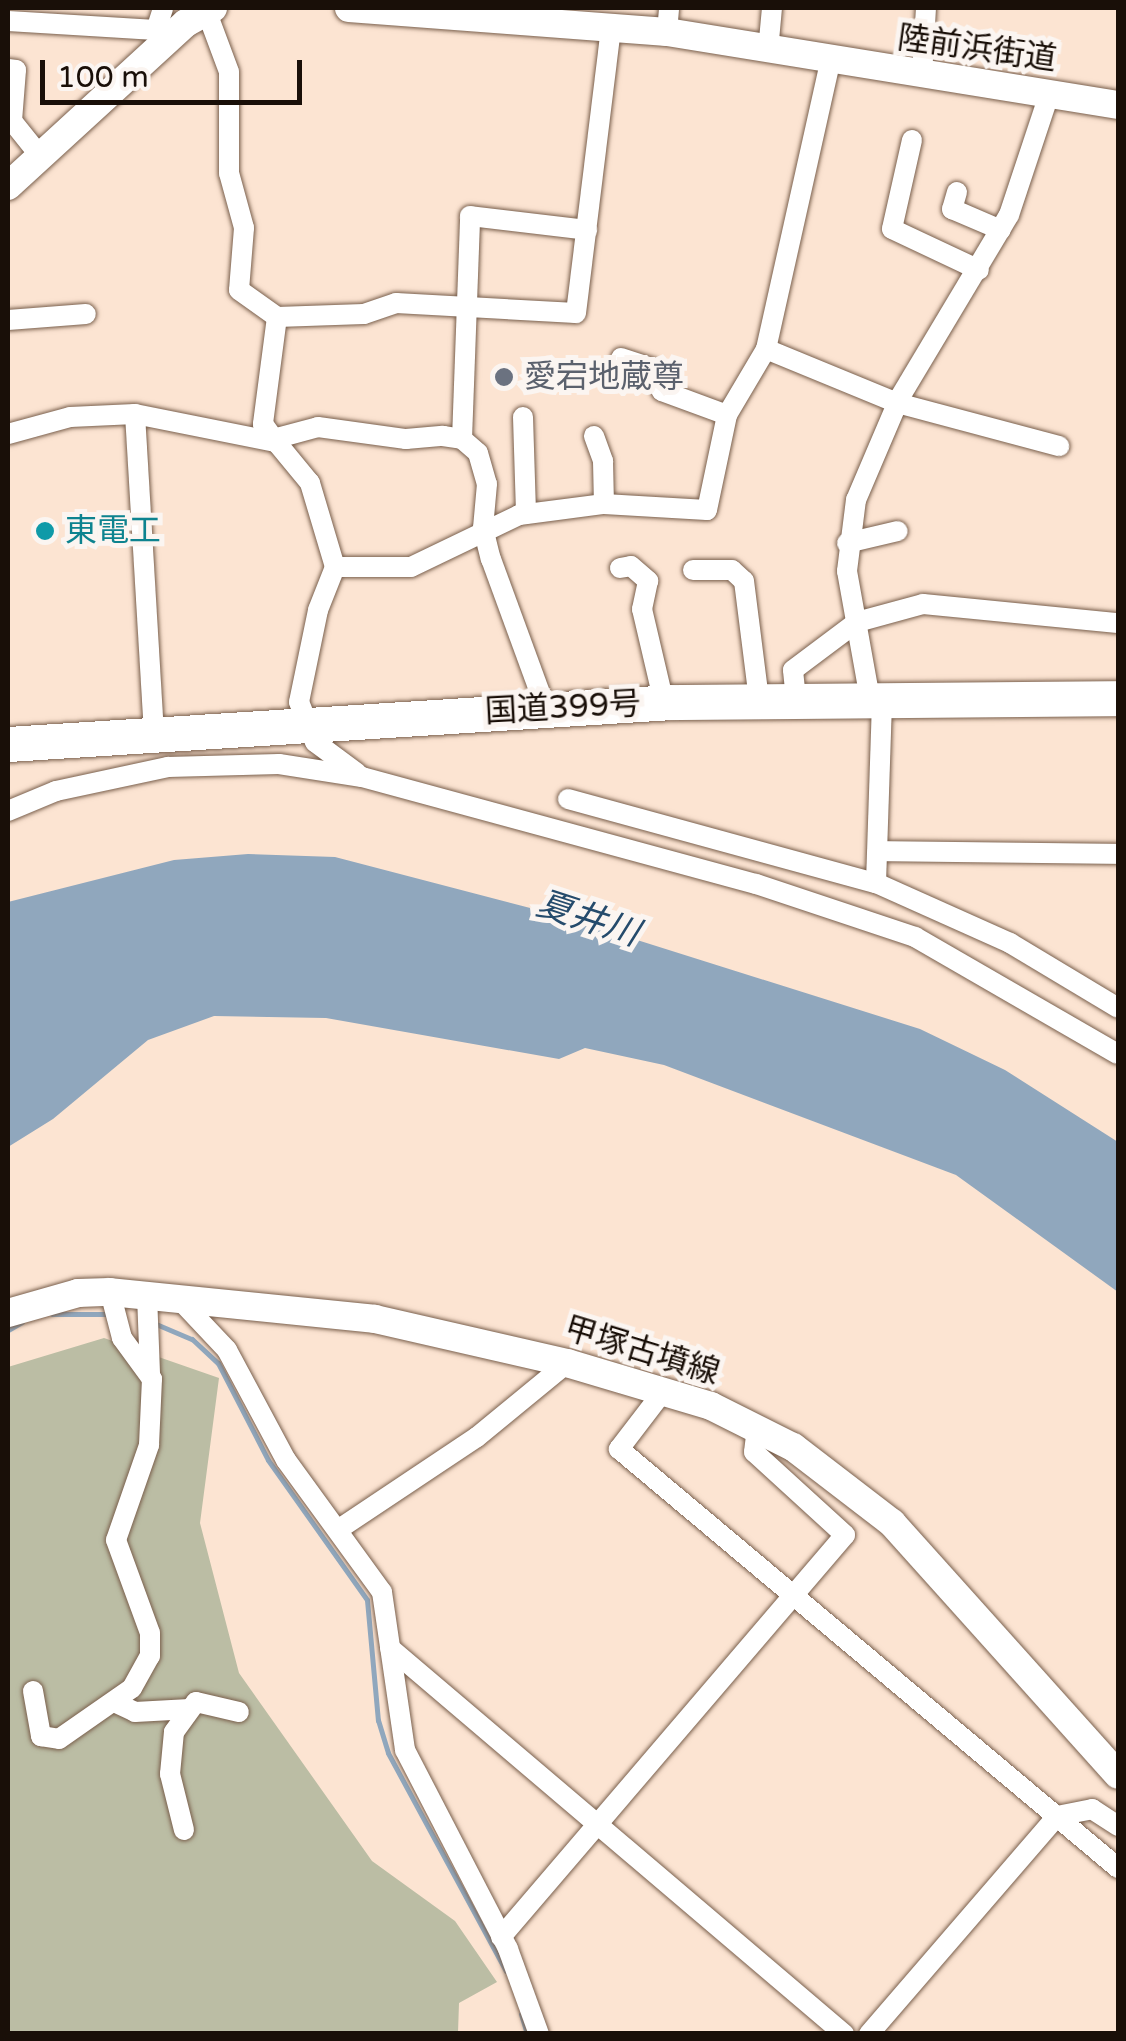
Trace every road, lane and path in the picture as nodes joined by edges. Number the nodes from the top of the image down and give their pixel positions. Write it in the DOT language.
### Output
graph roads {
  1 [pos="163,8"];
  2 [pos="349,8"];
  3 [pos="772,8"];
  4 [pos="926,8"];
  5 [pos="209,9"];
  6 [pos="468,12"];
  7 [pos="12,16"];
  8 [pos="114,17"];
  9 [pos="668,20"];
  10 [pos="611,27"];
  11 [pos="162,35"];
  12 [pos="768,51"];
  13 [pos="830,63"];
  14 [pos="8,69"];
  15 [pos="922,76"];
  16 [pos="1049,95"];
  17 [pos="1118,105"];
  18 [pos="10,123"];
  19 [pos="912,140"];
  20 [pos="40,156"];
  21 [pos="8,186"];
  22 [pos="956,192"];
  23 [pos="587,230"];
  24 [pos="1001,230"];
  25 [pos="979,270"];
  26 [pos="468,309"];
  27 [pos="86,314"];
  28 [pos="277,317"];
  29 [pos="8,320"];
  30 [pos="766,349"];
  31 [pos="621,358"];
  32 [pos="897,403"];
  33 [pos="135,414"];
  34 [pos="727,415"];
  35 [pos="522,417"];
  36 [pos="8,434"];
  37 [pos="594,436"];
  38 [pos="462,439"];
  39 [pos="277,443"];
  40 [pos="1060,446"];
  41 [pos="604,504"];
  42 [pos="526,514"];
  43 [pos="898,531"];
  44 [pos="486,535"];
  45 [pos="847,544"];
  46 [pos="335,566"];
  47 [pos="620,568"];
  48 [pos="693,570"];
  49 [pos="857,622"];
  50 [pos="1118,623"];
  51 [pos="1118,698"];
  52 [pos="796,699"];
  53 [pos="876,699"];
  54 [pos="759,700"];
  55 [pos="664,703"];
  56 [pos="546,709"];
  57 [pos="304,723"];
  58 [pos="154,734"];
  59 [pos="8,744"];
  60 [pos="362,777"];
  61 [pos="568,800"];
  62 [pos="8,811"];
  63 [pos="879,852"];
  64 [pos="1118,854"];
  65 [pos="876,883"];
  66 [pos="1118,1008"];
  67 [pos="1118,1054"];
  68 [pos="178,1297"];
  69 [pos="112,1300"];
  70 [pos="148,1301"];
  71 [pos="8,1314"];
  72 [pos="567,1363"];
  73 [pos="150,1364"];
  74 [pos="665,1389"];
  75 [pos="757,1427"];
  76 [pos="339,1529"];
  77 [pos="795,1595"];
  78 [pos="390,1648"];
  79 [pos="33,1692"];
  80 [pos="114,1702"];
  81 [pos="190,1709"];
  82 [pos="239,1712"];
  83 [pos="1118,1776"];
  84 [pos="1057,1816"];
  85 [pos="597,1825"];
  86 [pos="1118,1826"];
  87 [pos="184,1830"];
  88 [pos="1118,1868"];
  89 [pos="501,1937"];
  90 [pos="540,2034"];
  91 [pos="844,2034"];
  92 [pos="869,2034"];
  1 -- 11 [label="street"];
  2 -- 6 [label="main road, 陸前浜街道"];
  3 -- 12 [label="street"];
  4 -- 15 [label="street"];
  5 -- 11 [label="main road"];
  5 -- 28 [label="street"];
  6 -- 10 [label="main road, 陸前浜街道"];
  7 -- 8 [label="street"];
  8 -- 11 [label="street"];
  9 -- 10 [label="main road, 陸前浜街道"];
  9 -- 12 [label="main road, 陸前浜街道"];
  10 -- 23 [label="street"];
  11 -- 20 [label="main road"];
  12 -- 13 [label="main road, 陸前浜街道"];
  13 -- 15 [label="main road, 陸前浜街道"];
  13 -- 30 [label="street"];
  14 -- 18 [label="street"];
  15 -- 16 [label="main road, 陸前浜街道"];
  16 -- 17 [label="main road, 陸前浜街道"];
  16 -- 24 [label="street"];
  18 -- 20 [label="street"];
  19 -- 25 [label="street"];
  20 -- 21 [label="main road"];
  22 -- 24 [label="street"];
  23 -- 26 [label="street"];
  23 -- 26 [label="street"];
  24 -- 25 [label="street"];
  25 -- 32 [label="street"];
  26 -- 28 [label="street"];
  26 -- 38 [label="street"];
  27 -- 29 [label="street"];
  28 -- 39 [label="street"];
  30 -- 32 [label="street"];
  30 -- 34 [label="street"];
  31 -- 34 [label="street"];
  32 -- 40 [label="street"];
  32 -- 45 [label="street"];
  33 -- 36 [label="street"];
  33 -- 39 [label="street"];
  33 -- 58 [label="street"];
  34 -- 41 [label="street"];
  35 -- 42 [label="street"];
  37 -- 41 [label="street"];
  38 -- 39 [label="street"];
  38 -- 44 [label="street"];
  39 -- 46 [label="street"];
  41 -- 42 [label="street"];
  42 -- 44 [label="street"];
  43 -- 45 [label="street"];
  44 -- 46 [label="street"];
  44 -- 56 [label="street"];
  45 -- 49 [label="street"];
  46 -- 57 [label="street"];
  47 -- 55 [label="street"];
  48 -- 54 [label="street"];
  49 -- 50 [label="street"];
  49 -- 52 [label="street"];
  49 -- 53 [label="street"];
  51 -- 53 [label="highway, 国道399号"];
  52 -- 53 [label="highway, 国道399号"];
  52 -- 54 [label="highway, 国道399号"];
  53 -- 63 [label="street"];
  54 -- 55 [label="highway, 国道399号"];
  55 -- 56 [label="highway, 国道399号"];
  56 -- 57 [label="highway, 国道399号"];
  57 -- 58 [label="highway, 国道399号"];
  57 -- 60 [label="street"];
  58 -- 59 [label="highway, 国道399号"];
  60 -- 62 [label="street"];
  60 -- 67 [label="street"];
  61 -- 65 [label="street"];
  63 -- 64 [label="street"];
  63 -- 65 [label="street"];
  65 -- 66 [label="street"];
  68 -- 70 [label="main road, 甲塚古墳線"];
  68 -- 72 [label="main road, 甲塚古墳線"];
  68 -- 76 [label="street"];
  69 -- 70 [label="main road, 甲塚古墳線"];
  69 -- 71 [label="main road, 甲塚古墳線"];
  69 -- 73 [label="street"];
  70 -- 73 [label="street"];
  72 -- 74 [label="main road, 甲塚古墳線"];
  72 -- 76 [label="street"];
  73 -- 80 [label="street"];
  74 -- 75 [label="main road, 甲塚古墳線"];
  74 -- 77 [label="street"];
  75 -- 77 [label="street"];
  75 -- 83 [label="main road, 甲塚古墳線"];
  76 -- 78 [label="street"];
  77 -- 84 [label="street"];
  77 -- 85 [label="street"];
  78 -- 85 [label="street"];
  78 -- 89 [label="street"];
  79 -- 80 [label="street"];
  80 -- 81 [label="street"];
  81 -- 82 [label="street"];
  81 -- 87 [label="street"];
  84 -- 86 [label="street"];
  84 -- 88 [label="street"];
  84 -- 92 [label="street"];
  85 -- 89 [label="street"];
  85 -- 91 [label="street"];
  89 -- 90 [label="street"];
}
